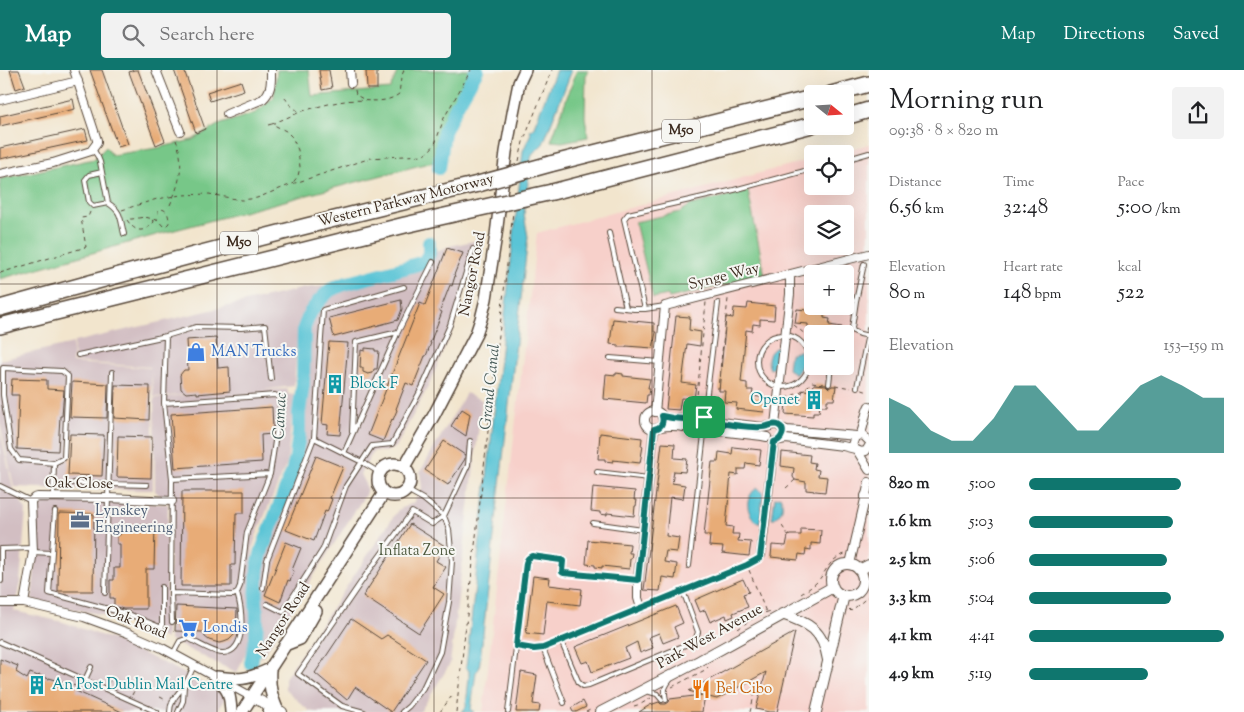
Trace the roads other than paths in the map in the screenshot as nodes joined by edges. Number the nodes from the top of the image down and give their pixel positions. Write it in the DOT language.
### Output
graph roads {
  1 [pos="74,70"];
  2 [pos="156,70"];
  3 [pos="271,70"];
  4 [pos="350,70"];
  5 [pos="525,70"];
  6 [pos="78,81"];
  7 [pos="869,84"];
  8 [pos="353,86"];
  9 [pos="854,88"];
  10 [pos="0,91"];
  11 [pos="2,100"];
  12 [pos="804,100"];
  13 [pos="869,110"];
  14 [pos="227,114"];
  15 [pos="854,114"];
  16 [pos="804,127"];
  17 [pos="180,131"];
  18 [pos="93,149"];
  19 [pos="869,153"];
  20 [pos="854,157"];
  21 [pos="804,171"];
  22 [pos="102,172"];
  23 [pos="0,174"];
  24 [pos="108,203"];
  25 [pos="609,233"];
  26 [pos="124,234"];
  27 [pos="473,249"];
  28 [pos="869,254"];
  29 [pos="433,262"];
  30 [pos="864,264"];
  31 [pos="790,275"];
  32 [pos="404,287"];
  33 [pos="856,301"];
  34 [pos="718,302"];
  35 [pos="665,306"];
  36 [pos="614,307"];
  37 [pos="0,308"];
  38 [pos="626,308"];
  39 [pos="645,309"];
  40 [pos="0,326"];
  41 [pos="869,329"];
  42 [pos="398,332"];
  43 [pos="166,336"];
  44 [pos="785,336"];
  45 [pos="868,336"];
  46 [pos="804,348"];
  47 [pos="78,355"];
  48 [pos="610,358"];
  49 [pos="660,362"];
  50 [pos="112,372"];
  51 [pos="804,375"];
  52 [pos="830,375"];
  53 [pos="270,379"];
  54 [pos="829,384"];
  55 [pos="780,387"];
  56 [pos="857,387"];
  57 [pos="164,403"];
  58 [pos="869,406"];
  59 [pos="658,414"];
  60 [pos="708,419"];
  61 [pos="696,420"];
  62 [pos="776,426"];
  63 [pos="657,428"];
  64 [pos="703,432"];
  65 [pos="858,435"];
  66 [pos="352,436"];
  67 [pos="314,438"];
  68 [pos="773,440"];
  69 [pos="470,441"];
  70 [pos="869,441"];
  71 [pos="869,447"];
  72 [pos="856,451"];
  73 [pos="344,453"];
  74 [pos="362,462"];
  75 [pos="54,463"];
  76 [pos="404,467"];
  77 [pos="869,470"];
  78 [pos="380,472"];
  79 [pos="597,472"];
  80 [pos="270,474"];
  81 [pos="649,478"];
  82 [pos="172,479"];
  83 [pos="869,482"];
  84 [pos="74,483"];
  85 [pos="109,484"];
  86 [pos="147,485"];
  87 [pos="0,486"];
  88 [pos="408,490"];
  89 [pos="384,494"];
  90 [pos="53,497"];
  91 [pos="109,498"];
  92 [pos="868,498"];
  93 [pos="31,501"];
  94 [pos="172,501"];
  95 [pos="55,511"];
  96 [pos="444,516"];
  97 [pos="593,524"];
  98 [pos="644,530"];
  99 [pos="33,550"];
  100 [pos="52,553"];
  101 [pos="761,555"];
  102 [pos="869,565"];
  103 [pos="690,566"];
  104 [pos="855,567"];
  105 [pos="638,580"];
  106 [pos="0,581"];
  107 [pos="162,587"];
  108 [pos="833,587"];
  109 [pos="263,588"];
  110 [pos="683,591"];
  111 [pos="105,593"];
  112 [pos="237,593"];
  113 [pos="171,594"];
  114 [pos="844,595"];
  115 [pos="0,603"];
  116 [pos="24,604"];
  117 [pos="267,604"];
  118 [pos="641,608"];
  119 [pos="782,614"];
  120 [pos="172,622"];
  121 [pos="561,641"];
  122 [pos="0,642"];
  123 [pos="516,646"];
  124 [pos="543,648"];
  125 [pos="173,654"];
  126 [pos="828,660"];
  127 [pos="194,665"];
  128 [pos="91,667"];
  129 [pos="270,669"];
  130 [pos="676,672"];
  131 [pos="217,677"];
  132 [pos="85,680"];
  133 [pos="184,686"];
  134 [pos="642,691"];
  135 [pos="252,697"];
  136 [pos="564,703"];
  137 [pos="600,709"];
  138 [pos="276,711"];
  139 [pos="157,712"];
  140 [pos="170,712"];
  141 [pos="178,712"];
  142 [pos="231,712"];
  143 [pos="242,712"];
  144 [pos="364,712"];
  145 [pos="402,712"];
  146 [pos="508,712"];
  147 [pos="816,712"];
  1 -- 6 [label="street"];
  2 -- 17 [label="street"];
  3 -- 14 [label="street"];
  4 -- 8 [label="street"];
  5 -- 76 [label="main road, Nangor Road"];
  6 -- 11 [label="street"];
  6 -- 18 [label="street"];
  7 -- 9 [label="highway"];
  10 -- 11 [label="street"];
  12 -- 37 [label="highway, Western Parkway Motorway / M50, bridge"];
  13 -- 15 [label="highway"];
  16 -- 40 [label="highway, Western Parkway Motorway / M50, bridge"];
  18 -- 22 [label="lane"];
  18 -- 23 [label="street"];
  19 -- 20 [label="lane"];
  21 -- 39 [label="lane"];
  22 -- 24 [label="lane"];
  22 -- 24 [label="lane"];
  24 -- 26 [label="lane"];
  25 -- 38 [label="lane"];
  27 -- 74 [label="lane"];
  28 -- 31 [label="street, Synge Way"];
  29 -- 42 [label="lane"];
  30 -- 33 [label="lane"];
  31 -- 35 [label="street, Synge Way"];
  31 -- 44 [label="street"];
  32 -- 67 [label="lane"];
  33 -- 45 [label="lane"];
  34 -- 60 [label="lane"];
  35 -- 39 [label="lane"];
  35 -- 49 [label="street"];
  36 -- 38 [label="lane"];
  38 -- 39 [label="lane"];
  41 -- 45 [label="lane"];
  42 -- 66 [label="lane"];
  42 -- 66 [label="lane"];
  43 -- 47 [label="lane"];
  43 -- 53 [label="lane"];
  43 -- 57 [label="lane"];
  44 -- 46 [label="lane"];
  44 -- 55 [label="street"];
  44 -- 55 [label="lane"];
  45 -- 56 [label="lane"];
  48 -- 49 [label="lane"];
  49 -- 59 [label="street"];
  50 -- 85 [label="lane"];
  51 -- 55 [label="lane"];
  52 -- 54 [label="lane"];
  55 -- 62 [label="street"];
  57 -- 80 [label="lane"];
  57 -- 82 [label="lane"];
  58 -- 65 [label="street"];
  59 -- 61 [label="street"];
  59 -- 63 [label="street"];
  59 -- 63 [label="street"];
  60 -- 61 [label="street"];
  60 -- 62 [label="street"];
  60 -- 64 [label="street"];
  61 -- 64 [label="street"];
  62 -- 65 [label="street"];
  62 -- 68 [label="street"];
  62 -- 68 [label="street"];
  63 -- 64 [label="street"];
  63 -- 81 [label="street"];
  64 -- 68 [label="street"];
  64 -- 103 [label="lane"];
  65 -- 70 [label="street"];
  65 -- 72 [label="street"];
  66 -- 73 [label="lane"];
  67 -- 73 [label="lane"];
  67 -- 109 [label="lane"];
  68 -- 72 [label="street"];
  68 -- 101 [label="street"];
  69 -- 96 [label="lane"];
  71 -- 72 [label="street"];
  72 -- 77 [label="street"];
  73 -- 74 [label="lane"];
  74 -- 78 [label="lane"];
  74 -- 117 [label="lane"];
  75 -- 75 [label="lane"];
  75 -- 90 [label="lane"];
  76 -- 78 [label="main road"];
  76 -- 88 [label="main road"];
  78 -- 89 [label="main road"];
  79 -- 81 [label="lane"];
  80 -- 82 [label="lane"];
  80 -- 112 [label="lane"];
  81 -- 98 [label="street"];
  82 -- 94 [label="lane"];
  83 -- 92 [label="street"];
  84 -- 85 [label="lane"];
  85 -- 86 [label="lane"];
  85 -- 91 [label="lane"];
  87 -- 93 [label="lane"];
  88 -- 89 [label="main road"];
  88 -- 96 [label="lane"];
  89 -- 129 [label="main road, Nangor Road"];
  90 -- 91 [label="street, Oak Close"];
  90 -- 93 [label="street, Oak Close"];
  91 -- 94 [label="street, Oak Close"];
  91 -- 111 [label="lane"];
  92 -- 104 [label="street"];
  93 -- 99 [label="street, Oak Close"];
  94 -- 113 [label="lane"];
  95 -- 100 [label="lane"];
  96 -- 144 [label="lane"];
  96 -- 145 [label="lane"];
  97 -- 98 [label="lane"];
  98 -- 105 [label="street"];
  99 -- 100 [label="lane"];
  99 -- 106 [label="lane"];
  99 -- 116 [label="street, Oak Close"];
  100 -- 107 [label="lane"];
  101 -- 110 [label="lane"];
  102 -- 104 [label="street"];
  104 -- 108 [label="street"];
  104 -- 114 [label="street"];
  105 -- 118 [label="street"];
  105 -- 123 [label="lane"];
  108 -- 114 [label="street"];
  108 -- 119 [label="street, Park West Avenue"];
  110 -- 118 [label="lane"];
  110 -- 121 [label="lane"];
  112 -- 113 [label="lane"];
  112 -- 125 [label="lane"];
  113 -- 120 [label="lane"];
  114 -- 126 [label="street"];
  115 -- 116 [label="street, Oak Road"];
  116 -- 125 [label="street, Oak Road"];
  118 -- 121 [label="lane"];
  119 -- 126 [label="street"];
  119 -- 130 [label="street, Park West Avenue"];
  121 -- 124 [label="lane"];
  122 -- 132 [label="lane"];
  123 -- 124 [label="lane"];
  123 -- 146 [label="lane"];
  124 -- 136 [label="lane"];
  125 -- 127 [label="street, Oak Road"];
  126 -- 147 [label="street"];
  127 -- 131 [label="street, Oak Road"];
  127 -- 133 [label="lane"];
  128 -- 132 [label="lane"];
  129 -- 131 [label="main road"];
  129 -- 135 [label="main road, Nangor Road"];
  129 -- 138 [label="main road"];
  130 -- 134 [label="street, Park West Avenue"];
  130 -- 134 [label="lane"];
  131 -- 135 [label="street, Oak Road"];
  131 -- 142 [label="main road"];
  132 -- 139 [label="lane"];
  133 -- 140 [label="lane"];
  133 -- 141 [label="lane"];
  134 -- 137 [label="street, Park West Avenue"];
  135 -- 138 [label="street"];
  135 -- 143 [label="main road, Nangor Road"];
}
